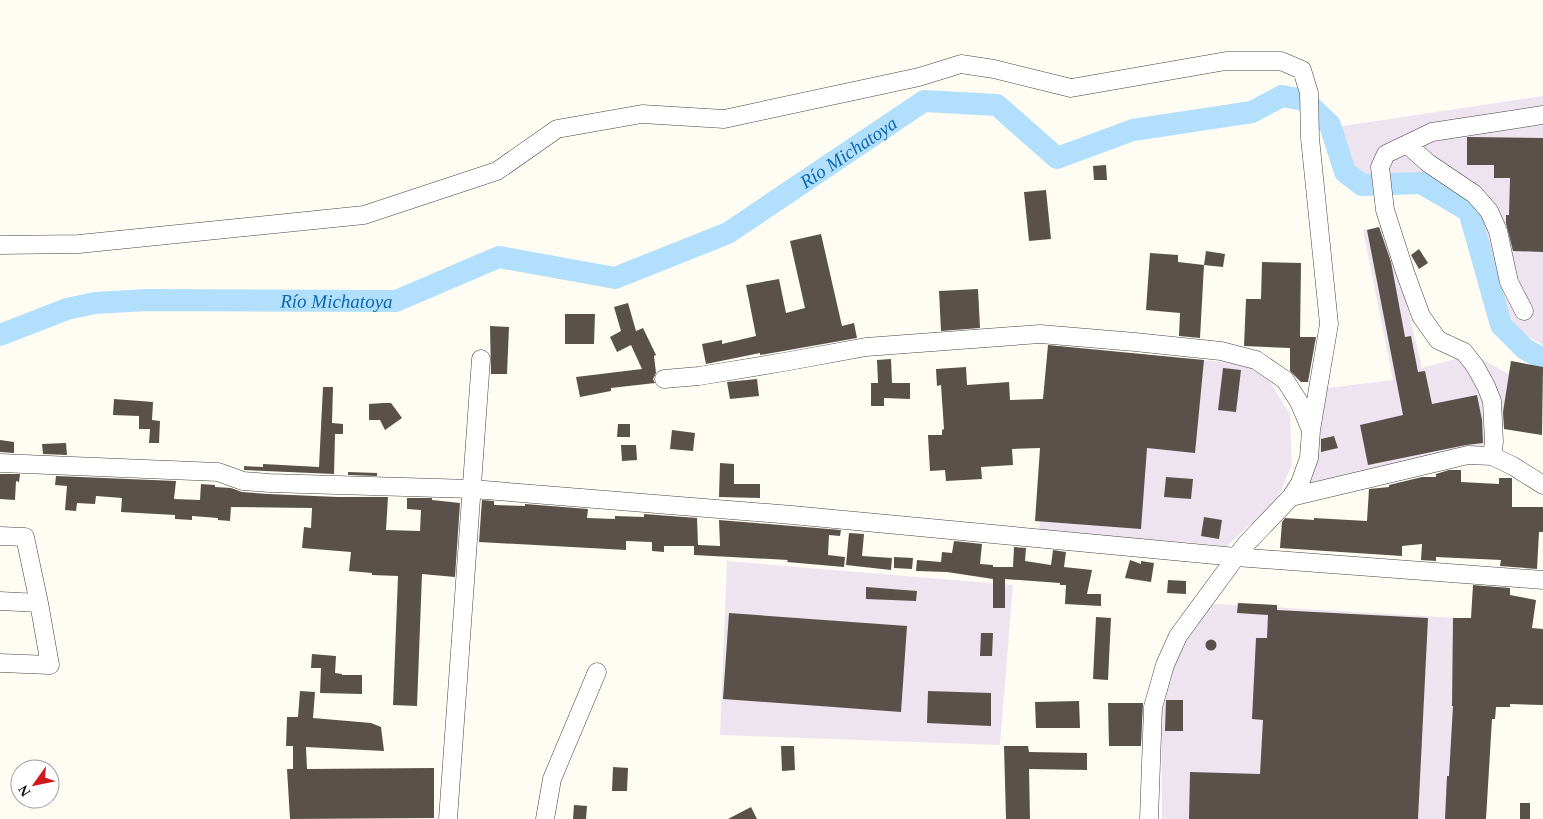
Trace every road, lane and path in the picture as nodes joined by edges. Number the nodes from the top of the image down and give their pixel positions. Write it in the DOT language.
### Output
graph roads {
  1 [pos="1543,115"];
  2 [pos="1407,144"];
  3 [pos="0,245"];
  4 [pos="1524,310"];
  5 [pos="481,359"];
  6 [pos="664,379"];
  7 [pos="1311,430"];
  8 [pos="1492,456"];
  9 [pos="0,463"];
  10 [pos="1543,485"];
  11 [pos="472,489"];
  12 [pos="1291,498"];
  13 [pos="0,536"];
  14 [pos="1236,557"];
  15 [pos="1543,580"];
  16 [pos="0,601"];
  17 [pos="39,603"];
  18 [pos="0,663"];
  19 [pos="597,672"];
  20 [pos="448,819"];
  21 [pos="544,819"];
  22 [pos="1149,819"];
  1 -- 2 [label="street"];
  2 -- 4 [label="street"];
  2 -- 8 [label="street"];
  3 -- 7 [label="street"];
  5 -- 11 [label="street"];
  6 -- 7 [label="street"];
  7 -- 12 [label="street"];
  8 -- 10 [label="street"];
  8 -- 12 [label="street"];
  9 -- 11 [label="street"];
  11 -- 14 [label="street"];
  11 -- 20 [label="street"];
  12 -- 14 [label="street"];
  13 -- 17 [label="street"];
  14 -- 15 [label="street"];
  14 -- 22 [label="street"];
  16 -- 17 [label="street"];
  17 -- 18 [label="street"];
  19 -- 21 [label="street"];
}
